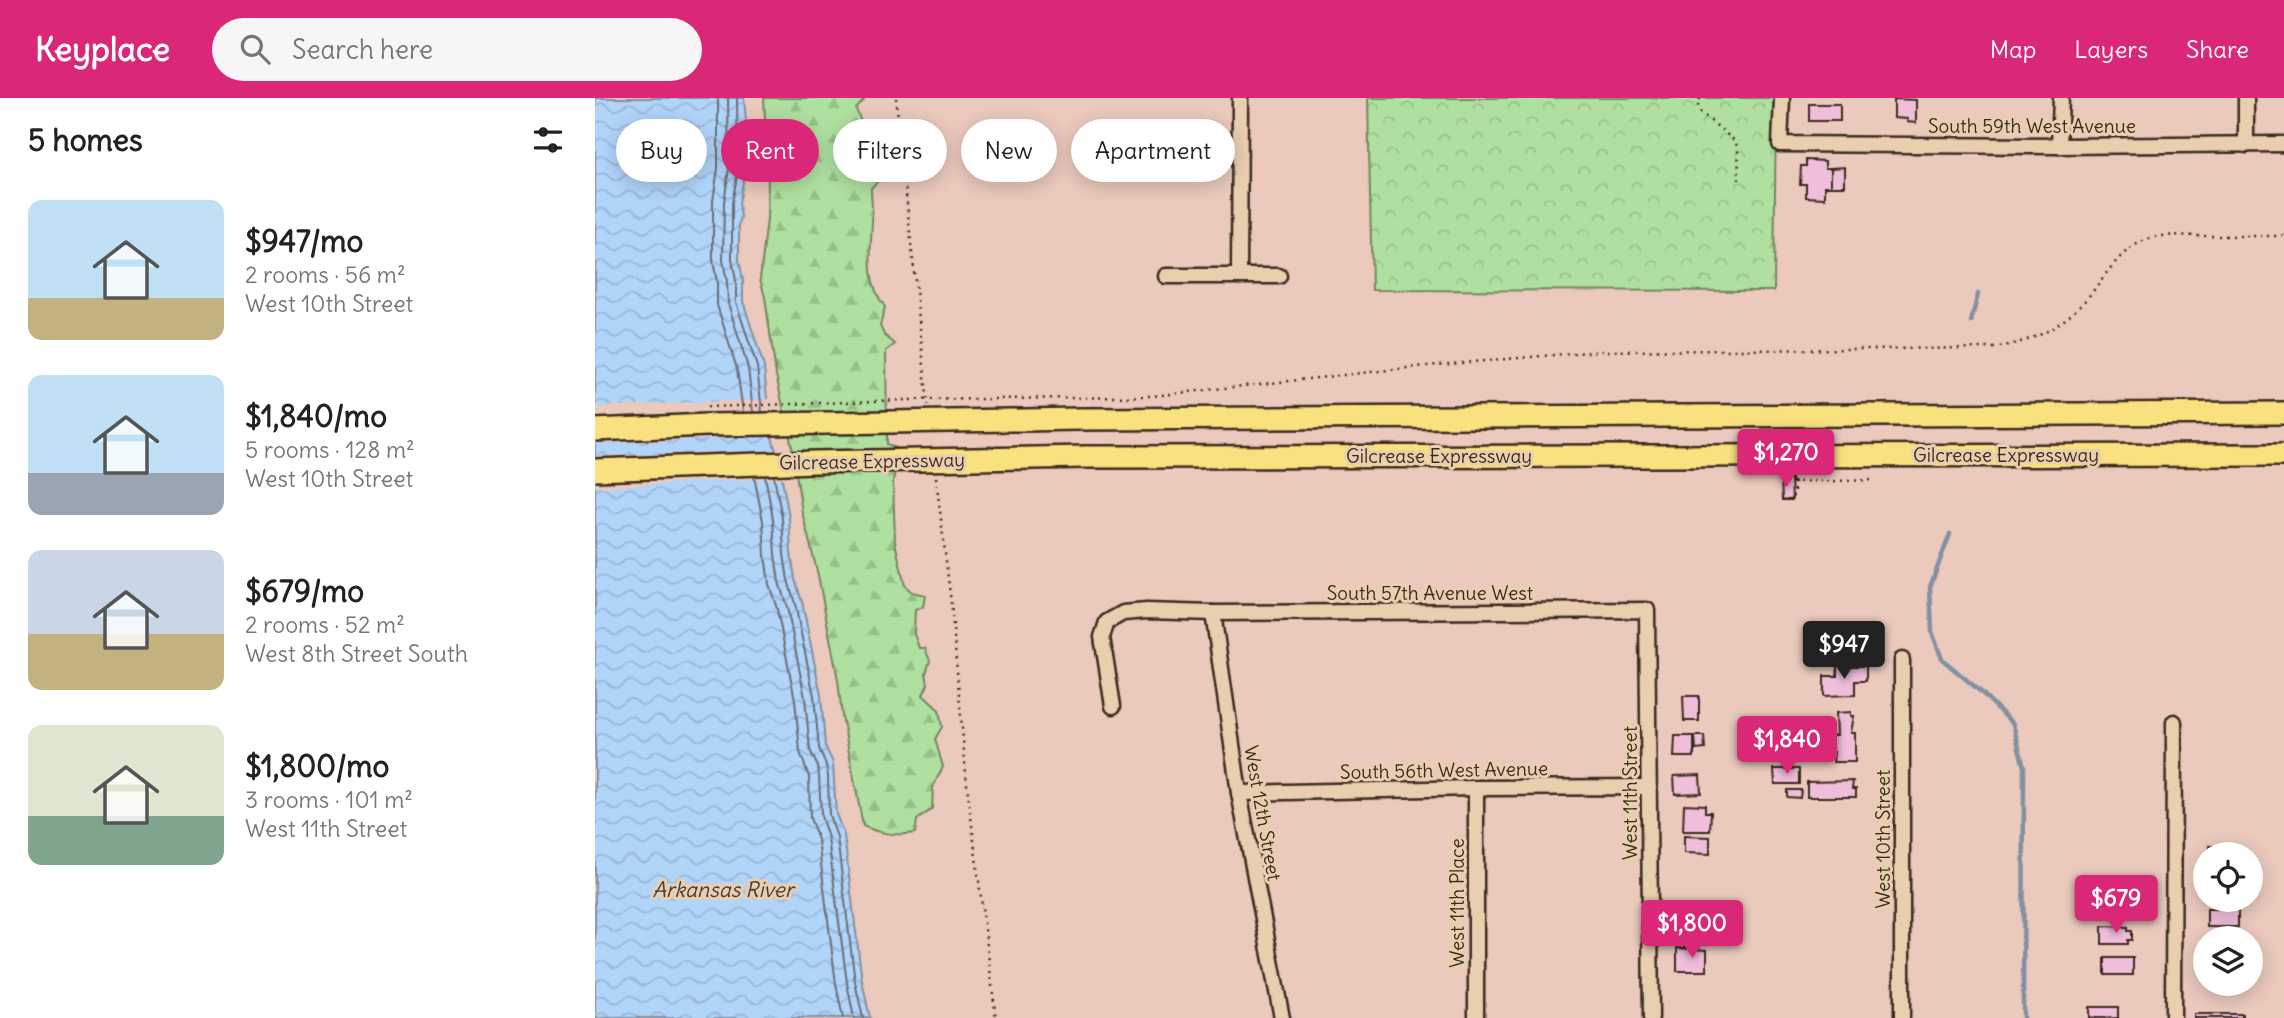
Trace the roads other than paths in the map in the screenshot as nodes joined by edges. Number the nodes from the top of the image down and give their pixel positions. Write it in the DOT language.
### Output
graph roads {
  1 [pos="1240,98"];
  2 [pos="1782,98"];
  3 [pos="2061,98"];
  4 [pos="2246,98"];
  5 [pos="2284,144"];
  6 [pos="2246,145"];
  7 [pos="2059,146"];
  8 [pos="1166,276"];
  9 [pos="1239,276"];
  10 [pos="1279,276"];
  11 [pos="2284,413"];
  12 [pos="595,430"];
  13 [pos="2284,455"];
  14 [pos="595,470"];
  15 [pos="1647,610"];
  16 [pos="1213,613"];
  17 [pos="1902,660"];
  18 [pos="1113,706"];
  19 [pos="2174,722"];
  20 [pos="1649,787"];
  21 [pos="1476,788"];
  22 [pos="1239,793"];
  23 [pos="1282,1018"];
  24 [pos="1476,1018"];
  25 [pos="1651,1018"];
  26 [pos="1902,1018"];
  27 [pos="2173,1018"];
  1 -- 9 [label="street"];
  2 -- 7 [label="street, South 59th West Avenue"];
  3 -- 7 [label="street"];
  4 -- 6 [label="street"];
  5 -- 6 [label="street, South 59th West Avenue"];
  6 -- 7 [label="street, South 59th West Avenue"];
  8 -- 9 [label="street"];
  9 -- 10 [label="street"];
  11 -- 12 [label="highway, Gilcrease Expressway, bridge"];
  13 -- 14 [label="highway, Gilcrease Expressway, bridge"];
  15 -- 16 [label="street, South 57th Avenue West"];
  15 -- 20 [label="street, West 11th Street"];
  16 -- 18 [label="street, South 57th Avenue West"];
  16 -- 22 [label="street, West 12th Street"];
  17 -- 26 [label="street, West 10th Street"];
  19 -- 27 [label="street"];
  20 -- 21 [label="street, South 56th West Avenue"];
  20 -- 25 [label="street, West 11th Street"];
  21 -- 22 [label="street, South 56th West Avenue"];
  21 -- 24 [label="street, West 11th Place"];
  22 -- 23 [label="street, West 12th Street"];
}
